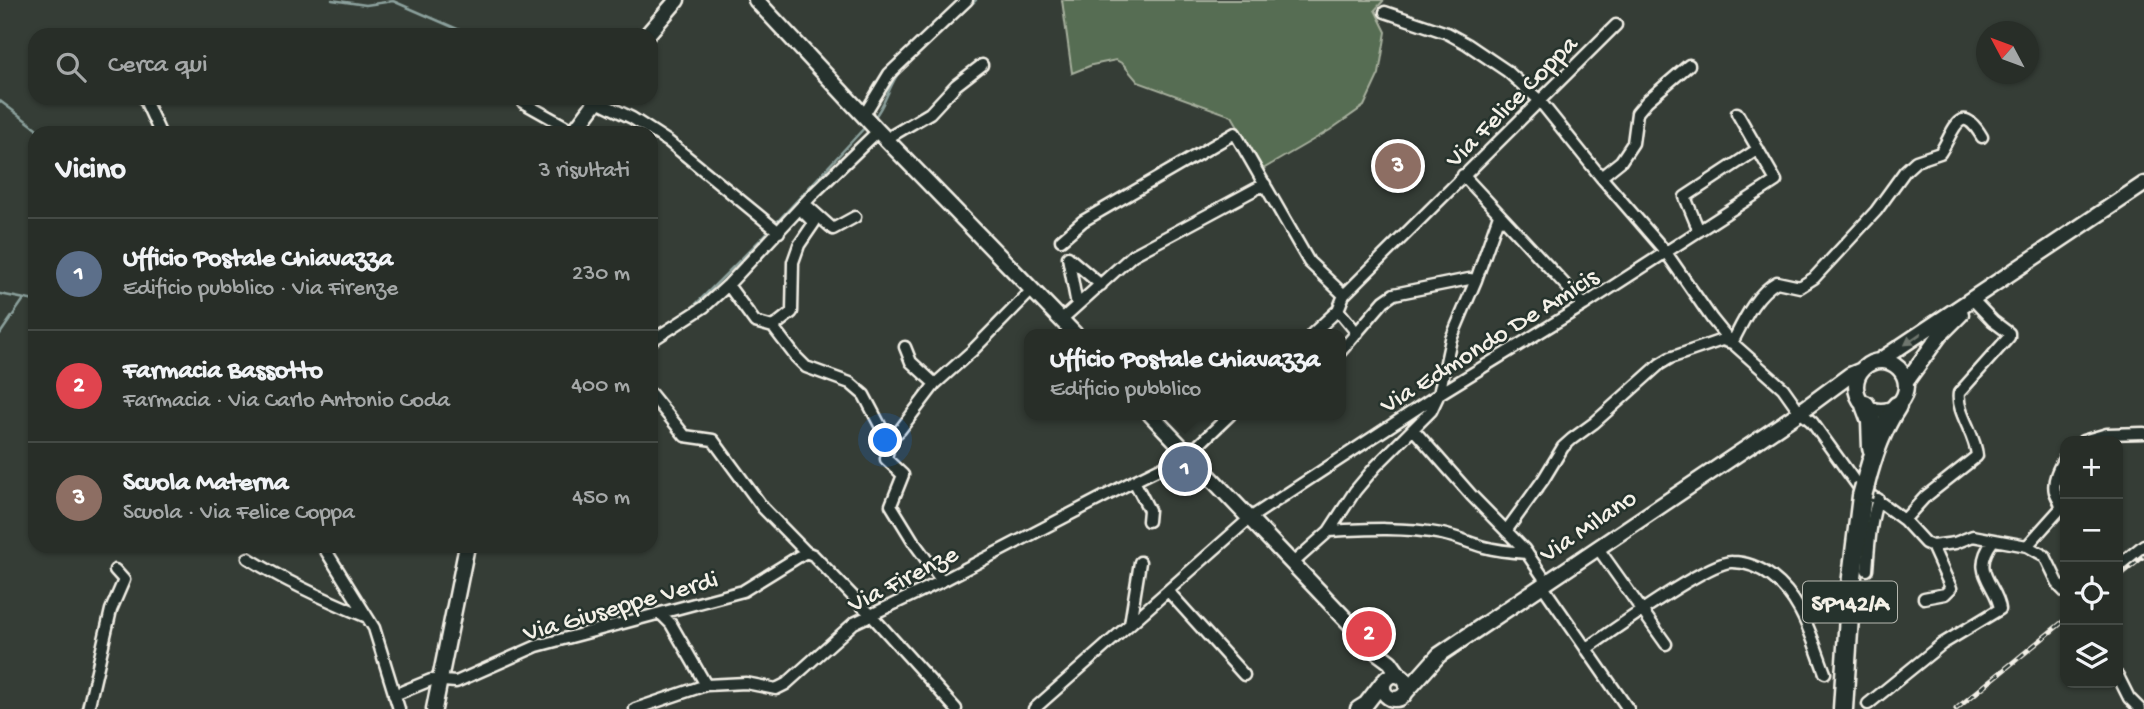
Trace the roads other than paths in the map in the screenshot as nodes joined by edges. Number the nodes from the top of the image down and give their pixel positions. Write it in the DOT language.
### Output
graph roads {
  1 [pos="677,0"];
  2 [pos="756,0"];
  3 [pos="967,0"];
  4 [pos="1385,12"];
  5 [pos="1616,24"];
  6 [pos="653,28"];
  7 [pos="982,65"];
  8 [pos="1689,65"];
  9 [pos="1539,100"];
  10 [pos="147,105"];
  11 [pos="527,105"];
  12 [pos="593,105"];
  13 [pos="609,105"];
  14 [pos="1737,113"];
  15 [pos="864,115"];
  16 [pos="157,126"];
  17 [pos="563,126"];
  18 [pos="578,126"];
  19 [pos="644,126"];
  20 [pos="658,135"];
  21 [pos="882,135"];
  22 [pos="1982,137"];
  23 [pos="1758,149"];
  24 [pos="1463,175"];
  25 [pos="1601,177"];
  26 [pos="1265,184"];
  27 [pos="2144,184"];
  28 [pos="802,206"];
  29 [pos="1499,215"];
  30 [pos="855,217"];
  31 [pos="1699,231"];
  32 [pos="779,232"];
  33 [pos="1061,240"];
  34 [pos="1665,251"];
  35 [pos="1476,280"];
  36 [pos="728,285"];
  37 [pos="1101,285"];
  38 [pos="1987,289"];
  39 [pos="1032,290"];
  40 [pos="1344,295"];
  41 [pos="1974,301"];
  42 [pos="1077,305"];
  43 [pos="1584,305"];
  44 [pos="1338,310"];
  45 [pos="1062,320"];
  46 [pos="773,327"];
  47 [pos="1070,329"];
  48 [pos="1317,329"];
  49 [pos="1357,333"];
  50 [pos="658,337"];
  51 [pos="1732,343"];
  52 [pos="1346,345"];
  53 [pos="905,346"];
  54 [pos="1879,361"];
  55 [pos="1862,370"];
  56 [pos="1906,382"];
  57 [pos="935,384"];
  58 [pos="1439,394"];
  59 [pos="1861,400"];
  60 [pos="658,403"];
  61 [pos="1897,406"];
  62 [pos="1802,410"];
  63 [pos="1156,420"];
  64 [pos="1225,420"];
  65 [pos="1413,429"];
  66 [pos="2144,433"];
  67 [pos="2100,436"];
  68 [pos="890,439"];
  69 [pos="1189,454"];
  70 [pos="1871,458"];
  71 [pos="2060,466"];
  72 [pos="1134,481"];
  73 [pos="1868,494"];
  74 [pos="2060,500"];
  75 [pos="2060,509"];
  76 [pos="1250,518"];
  77 [pos="1904,520"];
  78 [pos="1148,521"];
  79 [pos="1329,531"];
  80 [pos="1506,531"];
  81 [pos="1993,541"];
  82 [pos="2144,545"];
  83 [pos="1932,546"];
  84 [pos="2027,546"];
  85 [pos="1597,547"];
  86 [pos="806,552"];
  87 [pos="327,553"];
  88 [pos="466,553"];
  89 [pos="1527,553"];
  90 [pos="248,558"];
  91 [pos="1140,562"];
  92 [pos="2123,562"];
  93 [pos="1293,563"];
  94 [pos="115,570"];
  95 [pos="1867,570"];
  96 [pos="942,581"];
  97 [pos="1544,583"];
  98 [pos="2060,587"];
  99 [pos="1168,591"];
  100 [pos="1924,598"];
  101 [pos="1642,611"];
  102 [pos="661,614"];
  103 [pos="871,615"];
  104 [pos="368,617"];
  105 [pos="1130,624"];
  106 [pos="1666,644"];
  107 [pos="1586,649"];
  108 [pos="1825,673"];
  109 [pos="1244,675"];
  110 [pos="439,681"];
  111 [pos="1396,681"];
  112 [pos="706,685"];
  113 [pos="2123,686"];
  114 [pos="394,695"];
  115 [pos="1868,705"];
  116 [pos="1362,706"];
  117 [pos="88,709"];
  118 [pos="399,709"];
  119 [pos="434,709"];
  120 [pos="635,709"];
  121 [pos="956,709"];
  122 [pos="1034,709"];
  123 [pos="1628,709"];
  124 [pos="1843,709"];
  125 [pos="2140,709"];
  1 -- 6 [label="main road"];
  2 -- 15 [label="main road"];
  3 -- 15 [label="street"];
  4 -- 9 [label="street"];
  5 -- 9 [label="street, Via Felice Coppa"];
  7 -- 21 [label="street"];
  8 -- 25 [label="street"];
  9 -- 24 [label="street, Via Felice Coppa"];
  9 -- 25 [label="street"];
  10 -- 16 [label="street"];
  11 -- 17 [label="street"];
  12 -- 18 [label="main road"];
  13 -- 19 [label="street"];
  14 -- 23 [label="street"];
  15 -- 21 [label="main road"];
  20 -- 32 [label="street"];
  21 -- 28 [label="street"];
  21 -- 39 [label="main road"];
  22 -- 51 [label="street"];
  23 -- 31 [label="street"];
  23 -- 31 [label="street, Via Edmondo De Amicis"];
  24 -- 29 [label="street"];
  24 -- 40 [label="street, Via Felice Coppa"];
  25 -- 34 [label="street"];
  26 -- 33 [label="street"];
  26 -- 37 [label="street"];
  26 -- 40 [label="street"];
  27 -- 38 [label="main road"];
  28 -- 30 [label="street"];
  28 -- 32 [label="street"];
  28 -- 46 [label="street"];
  29 -- 35 [label="street"];
  29 -- 43 [label="street"];
  31 -- 34 [label="street, Via Edmondo De Amicis"];
  32 -- 36 [label="street"];
  34 -- 43 [label="street, Via Edmondo De Amicis"];
  34 -- 51 [label="street"];
  35 -- 49 [label="street"];
  35 -- 58 [label="street"];
  36 -- 46 [label="street"];
  36 -- 50 [label="street"];
  37 -- 42 [label="street"];
  37 -- 42 [label="street"];
  38 -- 41 [label="main road"];
  38 -- 54 [label="main road, one-way"];
  39 -- 45 [label="main road"];
  39 -- 57 [label="street"];
  40 -- 44 [label="street, Via Felice Coppa"];
  41 -- 56 [label="main road"];
  41 -- 77 [label="street"];
  42 -- 45 [label="street"];
  43 -- 58 [label="street, Via Edmondo De Amicis"];
  44 -- 48 [label="street, Via Felice Coppa"];
  44 -- 49 [label="street"];
  45 -- 47 [label="main road"];
  46 -- 68 [label="street"];
  49 -- 52 [label="street"];
  51 -- 62 [label="street"];
  51 -- 80 [label="street"];
  53 -- 57 [label="street"];
  54 -- 55 [label="main road"];
  54 -- 56 [label="main road"];
  55 -- 59 [label="main road"];
  55 -- 62 [label="main road, Via Milano"];
  56 -- 61 [label="main road"];
  57 -- 68 [label="street"];
  58 -- 65 [label="street"];
  58 -- 76 [label="street, Via Edmondo De Amicis"];
  59 -- 61 [label="main road"];
  59 -- 62 [label="main road, Via Milano"];
  59 -- 70 [label="highway, SP142/A"];
  60 -- 86 [label="street"];
  61 -- 70 [label="highway, SP142/A"];
  62 -- 73 [label="street"];
  62 -- 85 [label="main road, Via Milano"];
  63 -- 69 [label="main road"];
  64 -- 69 [label="street"];
  65 -- 79 [label="street"];
  65 -- 80 [label="street"];
  66 -- 67 [label="street"];
  68 -- 96 [label="street"];
  69 -- 72 [label="street, Via Firenze"];
  69 -- 76 [label="main road"];
  70 -- 73 [label="highway, SP142/A"];
  71 -- 74 [label="street"];
  72 -- 78 [label="street"];
  72 -- 96 [label="street, Via Firenze"];
  73 -- 77 [label="street"];
  73 -- 95 [label="street"];
  73 -- 124 [label="highway, SP142/A"];
  75 -- 84 [label="street"];
  76 -- 93 [label="main road"];
  76 -- 99 [label="street, Via Edmondo De Amicis"];
  77 -- 83 [label="street"];
  79 -- 89 [label="street"];
  79 -- 93 [label="street"];
  80 -- 89 [label="street"];
  81 -- 83 [label="street"];
  81 -- 84 [label="street"];
  81 -- 115 [label="street"];
  82 -- 92 [label="street"];
  83 -- 100 [label="street"];
  84 -- 98 [label="street"];
  85 -- 97 [label="main road, Via Milano"];
  85 -- 101 [label="street"];
  86 -- 102 [label="street, Via Giuseppe Verdi"];
  86 -- 103 [label="street"];
  87 -- 104 [label="street"];
  88 -- 110 [label="main road"];
  89 -- 97 [label="street"];
  90 -- 104 [label="street"];
  91 -- 105 [label="street"];
  93 -- 111 [label="main road"];
  94 -- 117 [label="street"];
  96 -- 103 [label="street, Via Firenze"];
  97 -- 107 [label="street"];
  97 -- 111 [label="main road, Via Milano"];
  99 -- 105 [label="street, Via Edmondo De Amicis"];
  99 -- 109 [label="street"];
  101 -- 106 [label="street"];
  101 -- 107 [label="street"];
  101 -- 108 [label="street"];
  102 -- 110 [label="street, Via Giuseppe Verdi"];
  102 -- 112 [label="street"];
  103 -- 112 [label="street, Via Firenze"];
  103 -- 121 [label="street"];
  104 -- 114 [label="street"];
  105 -- 122 [label="street, Via Edmondo De Amicis"];
  107 -- 123 [label="street"];
  110 -- 114 [label="street, Via Giuseppe Verdi"];
  110 -- 119 [label="main road"];
  111 -- 116 [label="main road, Via Milano"];
  111 -- 116 [label="main road, Via Milano"];
  112 -- 120 [label="street, Via Firenze"];
  113 -- 125 [label="street"];
  114 -- 118 [label="street"];
}
